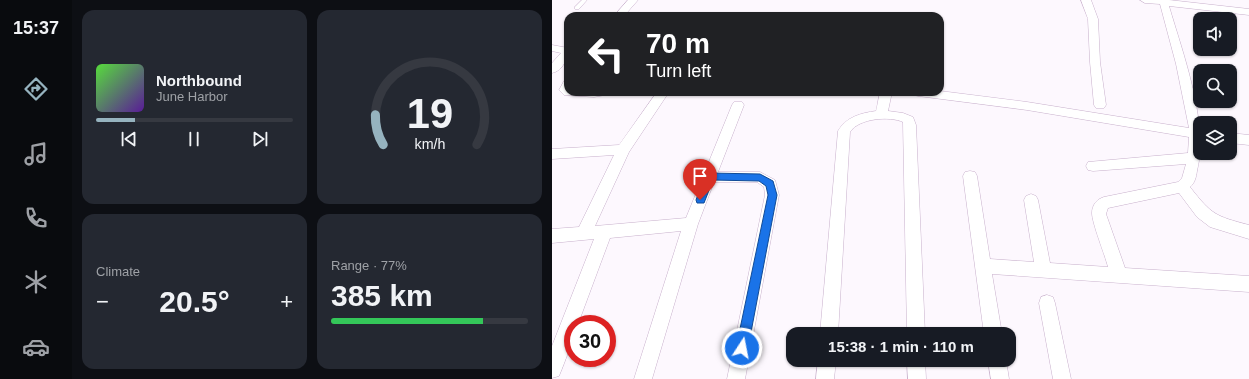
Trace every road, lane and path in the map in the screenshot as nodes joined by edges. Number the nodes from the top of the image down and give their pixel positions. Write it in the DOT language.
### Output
graph roads {
  1 [pos="585,0"];
  2 [pos="633,0"];
  3 [pos="1086,0"];
  4 [pos="1145,0"];
  5 [pos="1223,0"];
  6 [pos="1164,1"];
  7 [pos="577,8"];
  8 [pos="1230,11"];
  9 [pos="622,12"];
  10 [pos="1249,12"];
  11 [pos="552,48"];
  12 [pos="564,50"];
  13 [pos="564,56"];
  14 [pos="552,70"];
  15 [pos="944,95"];
  16 [pos="660,96"];
  17 [pos="885,96"];
  18 [pos="738,105"];
  19 [pos="1100,105"];
  20 [pos="881,116"];
  21 [pos="1194,116"];
  22 [pos="1193,133"];
  23 [pos="1237,139"];
  24 [pos="1249,140"];
  25 [pos="623,150"];
  26 [pos="552,154"];
  27 [pos="1193,158"];
  28 [pos="1193,160"];
  29 [pos="1093,166"];
  30 [pos="710,176"];
  31 [pos="970,176"];
  32 [pos="1182,187"];
  33 [pos="1031,200"];
  34 [pos="691,224"];
  35 [pos="605,231"];
  36 [pos="1249,232"];
  37 [pos="584,233"];
  38 [pos="552,236"];
  39 [pos="983,266"];
  40 [pos="1043,270"];
  41 [pos="1119,275"];
  42 [pos="1249,284"];
  43 [pos="1046,303"];
  44 [pos="830,327"];
  45 [pos="916,327"];
  46 [pos="992,327"];
  47 [pos="826,367"];
  48 [pos="916,367"];
  49 [pos="998,367"];
  50 [pos="552,369"];
  51 [pos="643,379"];
  52 [pos="736,379"];
  53 [pos="825,379"];
  54 [pos="917,379"];
  55 [pos="1000,379"];
  56 [pos="1062,379"];
  1 -- 7 [label="lane"];
  2 -- 9 [label="street"];
  3 -- 19 [label="street"];
  4 -- 6 [label="street"];
  5 -- 8 [label="street"];
  6 -- 8 [label="street"];
  6 -- 21 [label="street"];
  8 -- 10 [label="street"];
  11 -- 12 [label="street"];
  13 -- 14 [label="street"];
  15 -- 22 [label="street"];
  16 -- 25 [label="street"];
  17 -- 20 [label="street"];
  18 -- 30 [label="street"];
  20 -- 44 [label="street"];
  20 -- 45 [label="street"];
  23 -- 24 [label="street"];
  25 -- 26 [label="street"];
  25 -- 37 [label="street"];
  27 -- 29 [label="street"];
  28 -- 32 [label="street"];
  30 -- 34 [label="street"];
  30 -- 52 [label="street"];
  31 -- 39 [label="street"];
  32 -- 36 [label="street"];
  32 -- 41 [label="street"];
  33 -- 40 [label="street"];
  34 -- 35 [label="street"];
  34 -- 51 [label="street"];
  35 -- 37 [label="street"];
  35 -- 50 [label="street"];
  37 -- 38 [label="street"];
  39 -- 40 [label="street"];
  39 -- 46 [label="street"];
  40 -- 41 [label="street"];
  41 -- 42 [label="street"];
  43 -- 56 [label="street"];
  47 -- 53 [label="street"];
  48 -- 54 [label="street"];
  49 -- 55 [label="street"];
}
